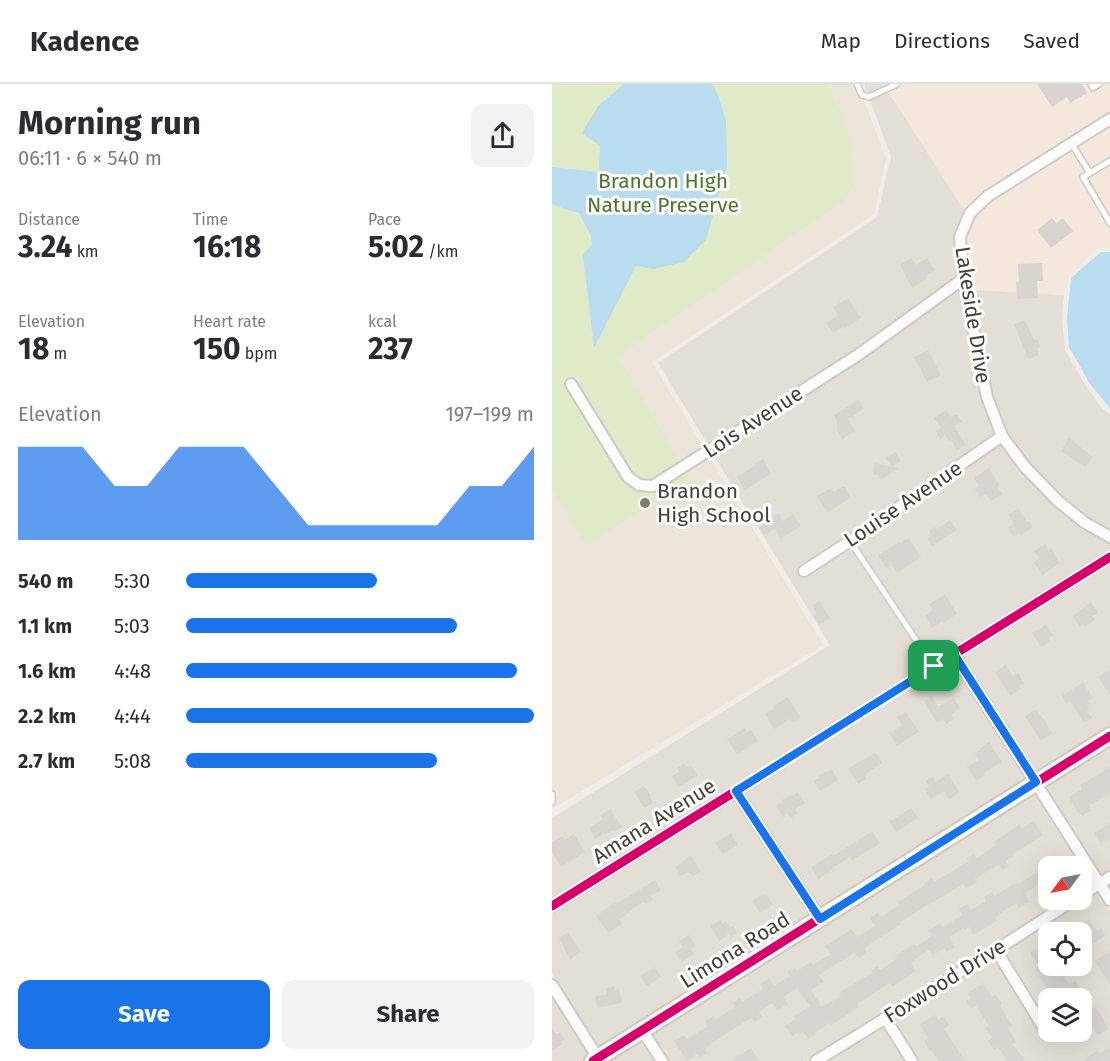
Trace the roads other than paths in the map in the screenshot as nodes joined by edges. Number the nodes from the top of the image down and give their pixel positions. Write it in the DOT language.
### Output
graph roads {
  1 [pos="857,84"];
  2 [pos="897,84"];
  3 [pos="1091,84"];
  4 [pos="1099,84"];
  5 [pos="1110,118"];
  6 [pos="1071,143"];
  7 [pos="1110,160"];
  8 [pos="1090,173"];
  9 [pos="1110,223"];
  10 [pos="963,279"];
  11 [pos="572,384"];
  12 [pos="1002,436"];
  13 [pos="1110,537"];
  14 [pos="850,541"];
  15 [pos="1110,557"];
  16 [pos="804,571"];
  17 [pos="954,654"];
  18 [pos="934,666"];
  19 [pos="1110,736"];
  20 [pos="1036,782"];
  21 [pos="736,791"];
  22 [pos="552,794"];
  23 [pos="552,802"];
  24 [pos="1110,877"];
  25 [pos="1100,883"];
  26 [pos="1092,888"];
  27 [pos="1110,900"];
  28 [pos="552,906"];
  29 [pos="1058,910"];
  30 [pos="820,919"];
  31 [pos="996,950"];
  32 [pos="552,985"];
  33 [pos="885,1018"];
  34 [pos="1038,1019"];
  35 [pos="642,1030"];
  36 [pos="596,1059"];
  37 [pos="662,1061"];
  38 [pos="816,1061"];
  39 [pos="912,1061"];
  1 -- 2 [label="lane"];
  3 -- 4 [label="lane"];
  5 -- 6 [label="street, Lakeside Drive"];
  6 -- 8 [label="lane"];
  6 -- 10 [label="street, Lakeside Drive"];
  7 -- 8 [label="lane"];
  8 -- 9 [label="lane"];
  10 -- 11 [label="street, Lois Avenue"];
  10 -- 12 [label="street, Lakeside Drive"];
  12 -- 13 [label="street, Lakeside Drive"];
  12 -- 14 [label="street, Louise Avenue"];
  14 -- 16 [label="street, Louise Avenue"];
  14 -- 18 [label="lane"];
  15 -- 17 [label="street, Amana Avenue"];
  17 -- 18 [label="street, Amana Avenue"];
  17 -- 20 [label="street"];
  18 -- 21 [label="street, Amana Avenue"];
  19 -- 20 [label="street, Limona Road"];
  20 -- 25 [label="street"];
  20 -- 30 [label="street, Limona Road"];
  21 -- 28 [label="street, Amana Avenue"];
  21 -- 30 [label="street"];
  22 -- 23 [label="lane"];
  24 -- 25 [label="street"];
  25 -- 26 [label="street"];
  25 -- 27 [label="street"];
  29 -- 31 [label="street, Foxwood Drive"];
  30 -- 35 [label="street, Limona Road"];
  31 -- 33 [label="street, Foxwood Drive"];
  31 -- 34 [label="street"];
  32 -- 36 [label="street"];
  33 -- 38 [label="street, Foxwood Drive"];
  33 -- 39 [label="street"];
  35 -- 36 [label="street, Limona Road"];
  35 -- 37 [label="street"];
}
